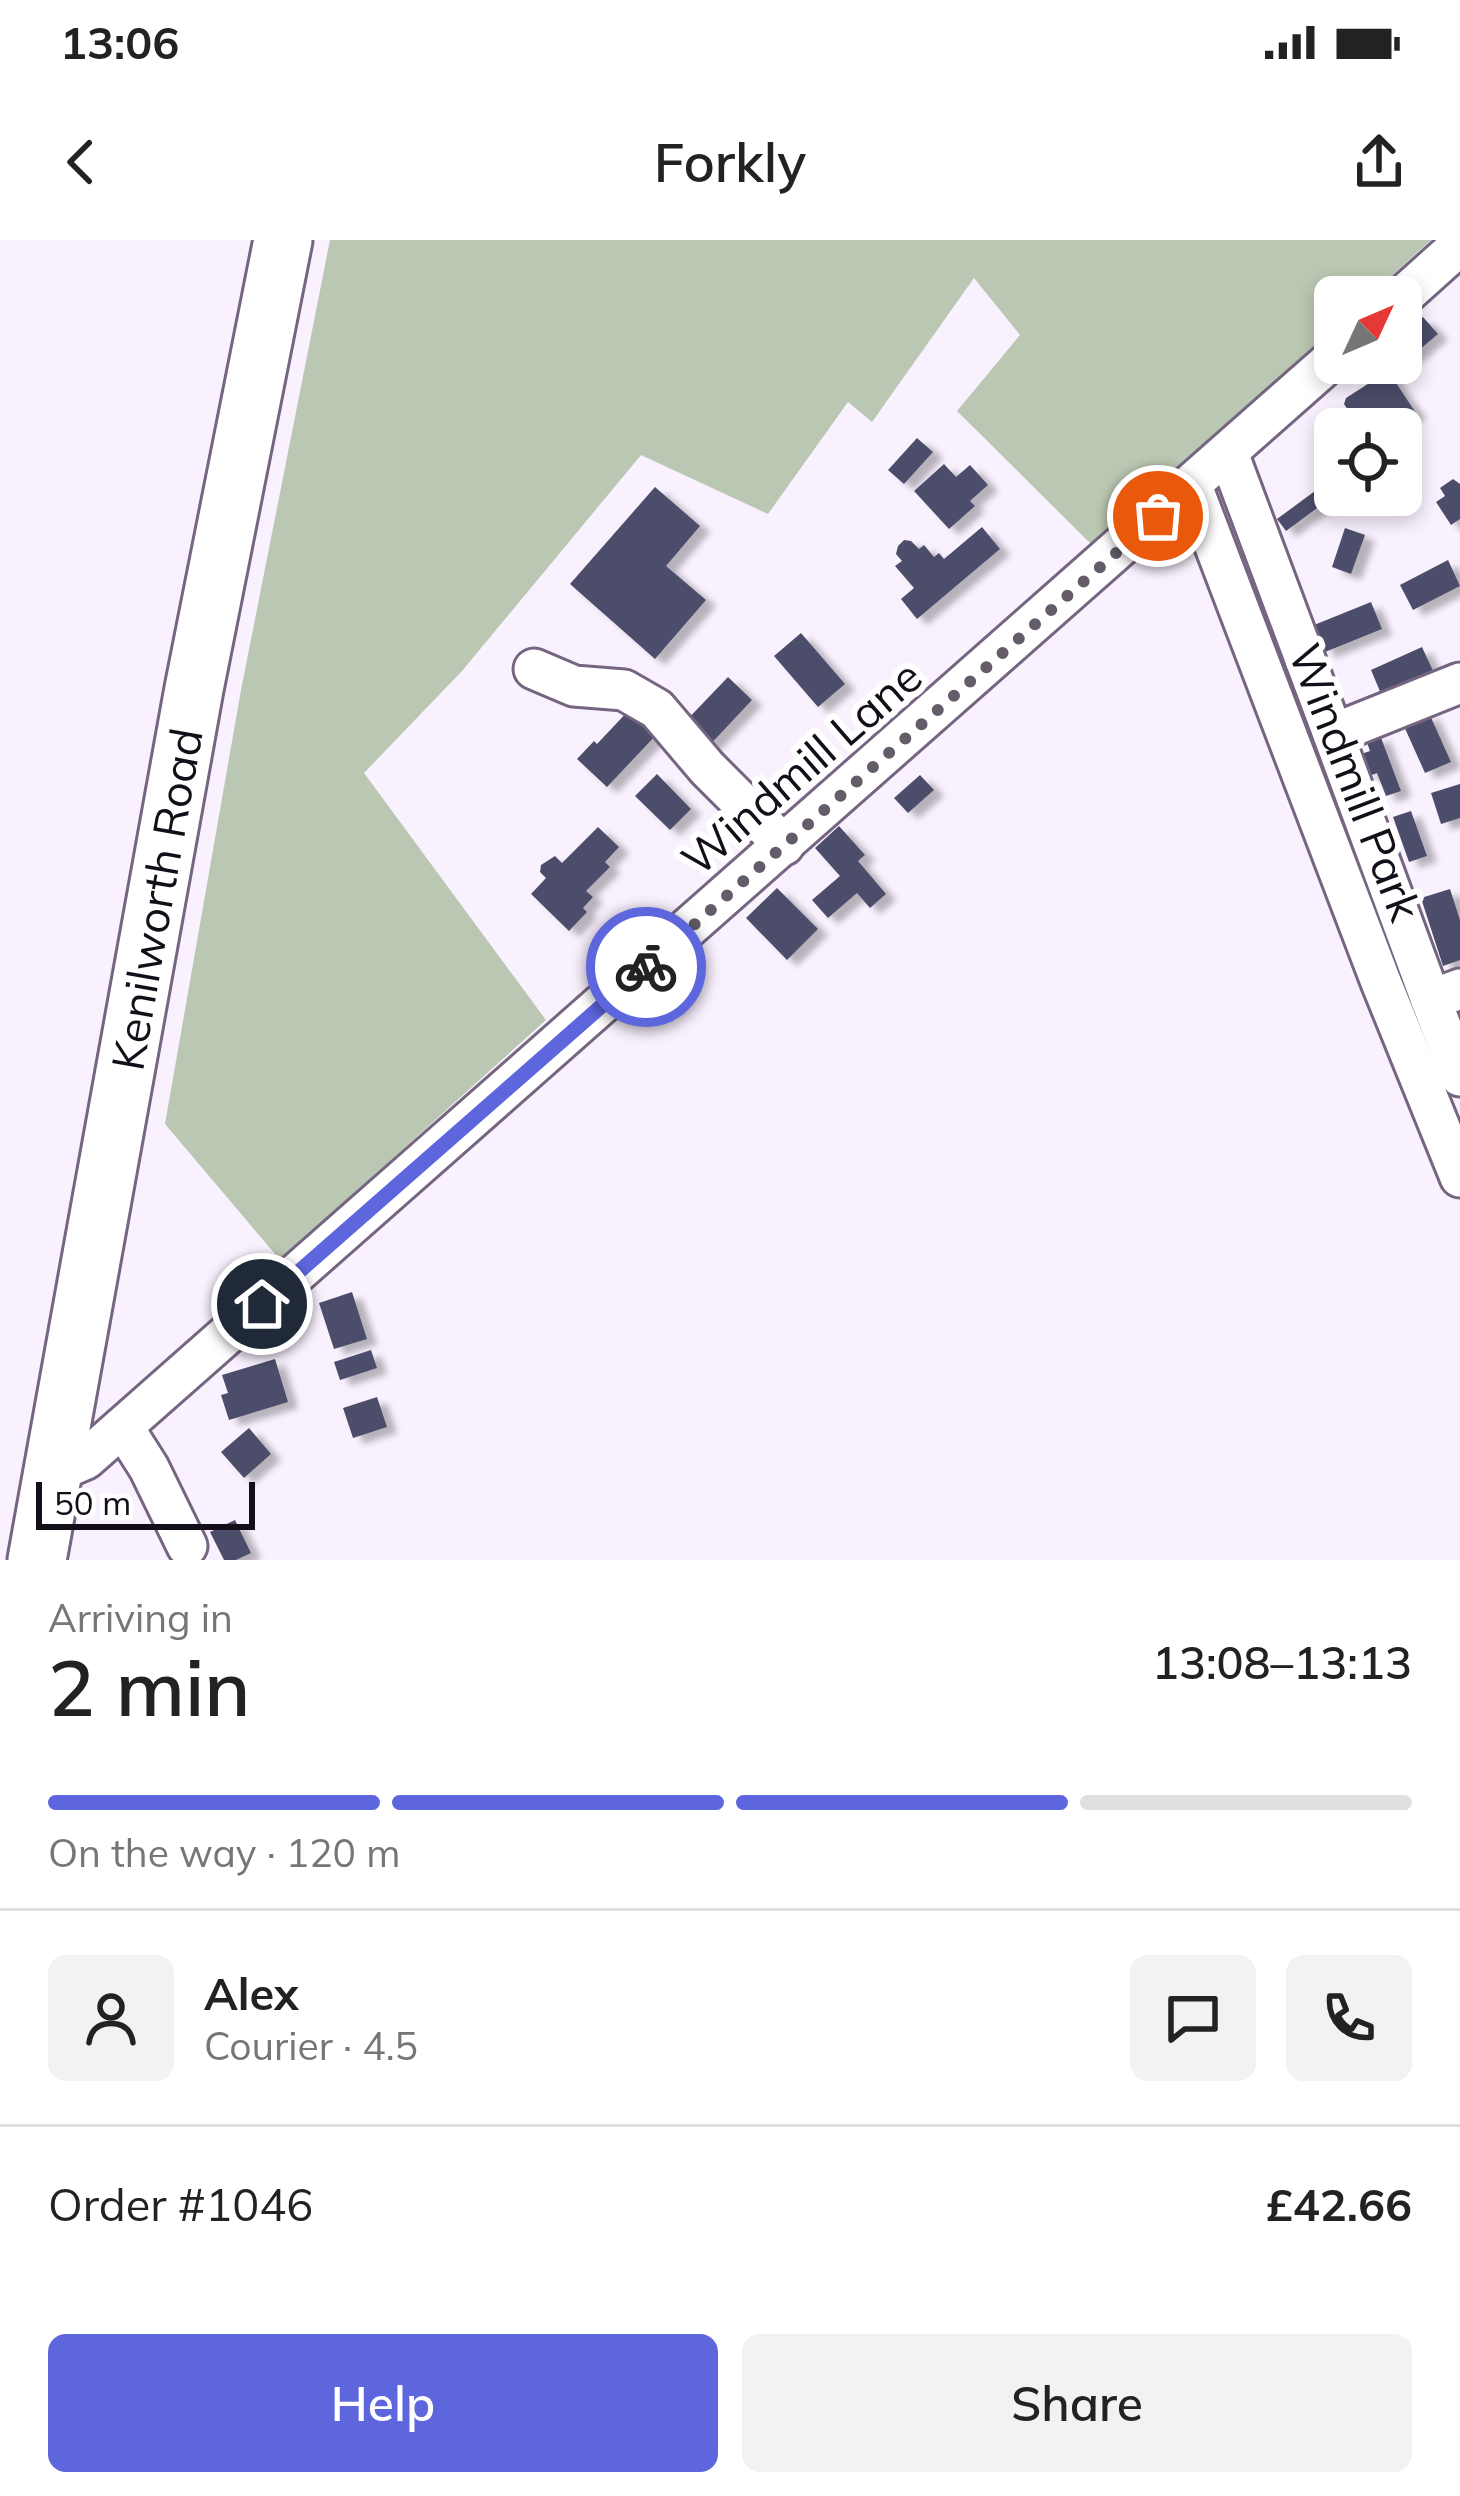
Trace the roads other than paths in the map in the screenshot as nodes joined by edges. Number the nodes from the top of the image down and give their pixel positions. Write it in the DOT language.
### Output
graph roads {
  1 [pos="283,240"];
  2 [pos="1460,245"];
  3 [pos="1422,279"];
  4 [pos="1314,376"];
  5 [pos="1228,453"];
  6 [pos="1192,486"];
  7 [pos="534,669"];
  8 [pos="1460,683"];
  9 [pos="1333,734"];
  10 [pos="784,845"];
  11 [pos="1446,995"];
  12 [pos="1460,1076"];
  13 [pos="1460,1177"];
  14 [pos="123,1427"];
  15 [pos="51,1474"];
  16 [pos="187,1546"];
  17 [pos="37,1560"];
  1 -- 15 [label="highway, Kenilworth Road"];
  2 -- 3 [label="street"];
  4 -- 5 [label="street, Windmill Lane"];
  5 -- 6 [label="street, Windmill Lane"];
  5 -- 9 [label="street, Windmill Park"];
  6 -- 10 [label="street, Windmill Lane"];
  6 -- 13 [label="street, Windmill Park"];
  7 -- 10 [label="street"];
  8 -- 9 [label="street, Windmill Park"];
  9 -- 11 [label="street, Windmill Park"];
  10 -- 14 [label="street, Windmill Lane"];
  11 -- 12 [label="street, Windmill Park"];
  14 -- 15 [label="street, Windmill Lane"];
  14 -- 16 [label="street"];
  15 -- 17 [label="highway, Kenilworth Road"];
}
